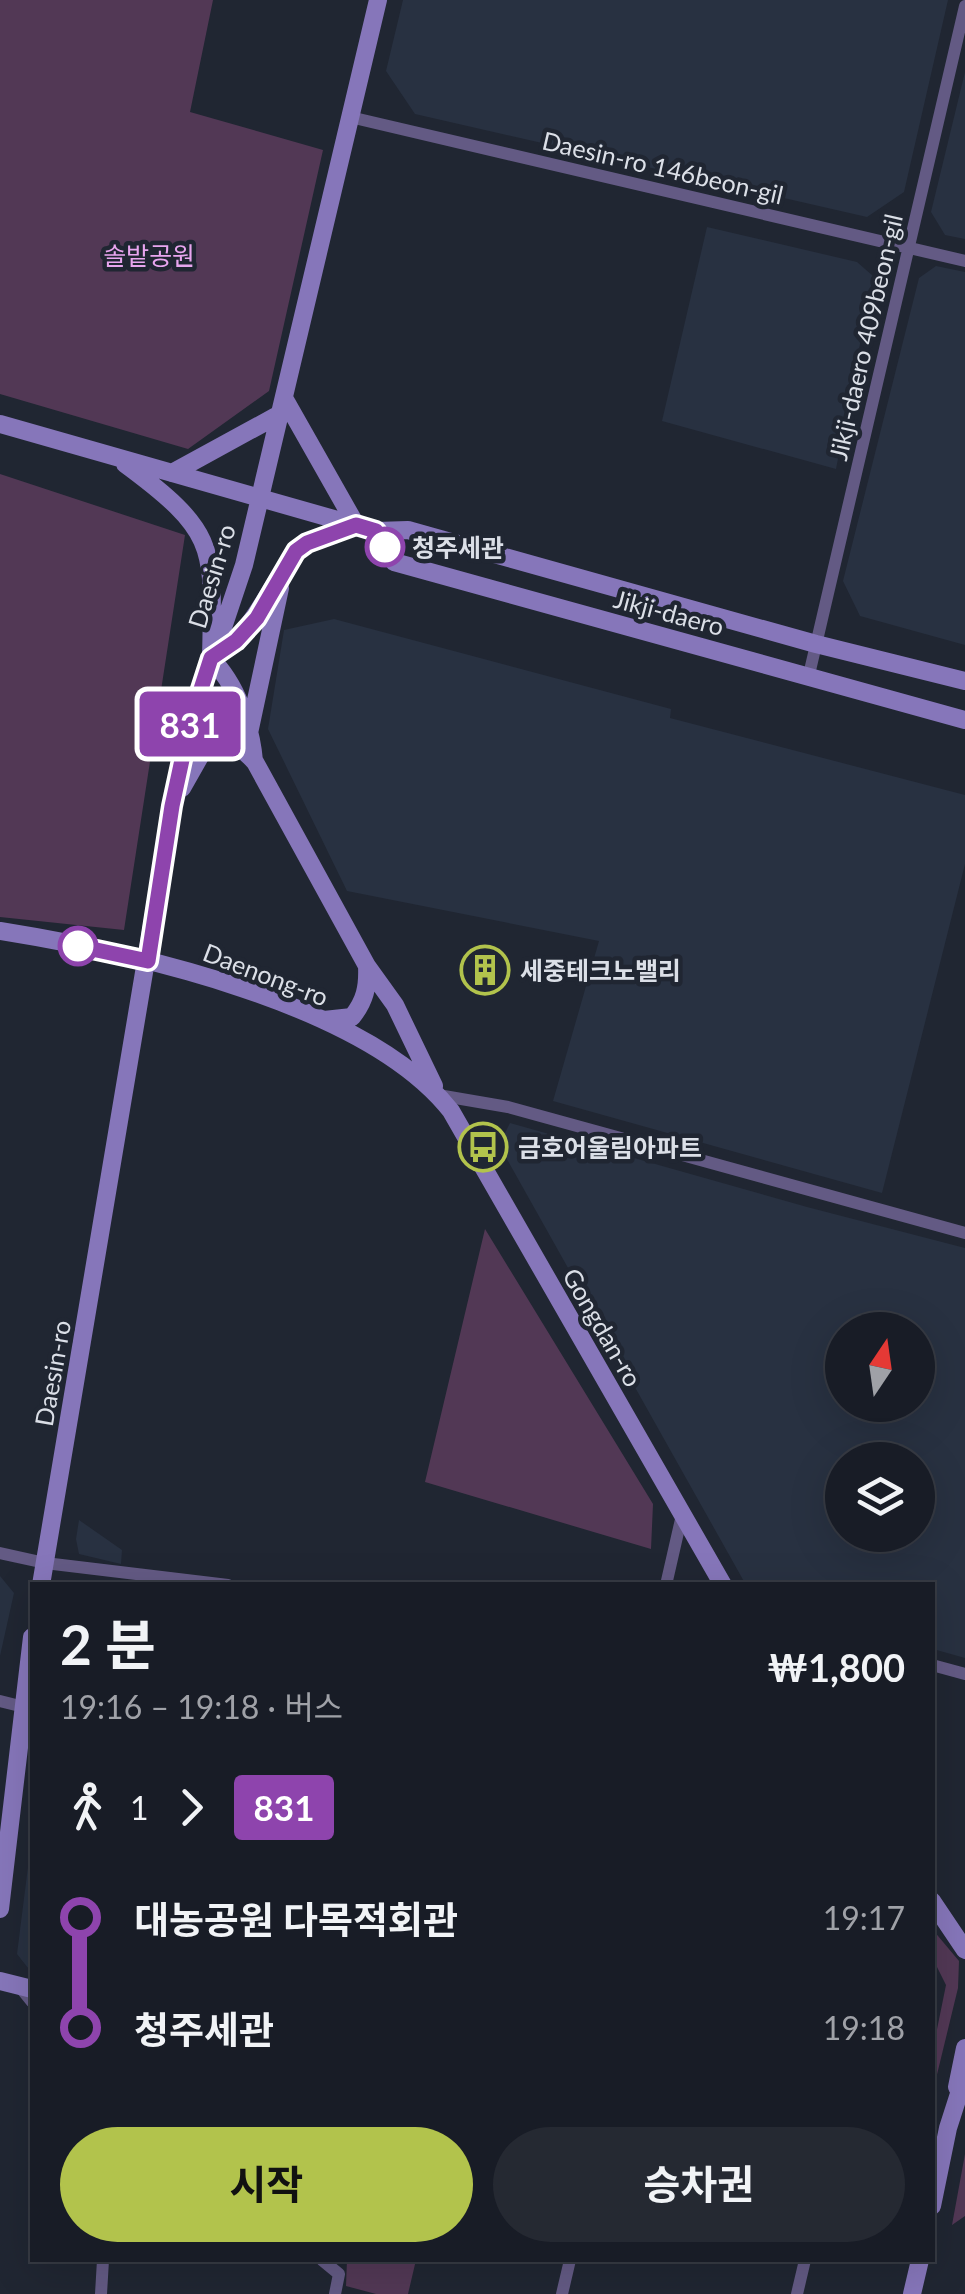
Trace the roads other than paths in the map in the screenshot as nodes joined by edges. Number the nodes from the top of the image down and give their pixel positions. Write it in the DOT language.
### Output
graph roads {
  1 [pos="378,0"];
  2 [pos="965,6"];
  3 [pos="350,117"];
  4 [pos="909,248"];
  5 [pos="965,261"];
  6 [pos="282,406"];
  7 [pos="0,424"];
  8 [pos="113,456"];
  9 [pos="172,473"];
  10 [pos="260,498"];
  11 [pos="356,525"];
  12 [pos="376,531"];
  13 [pos="284,568"];
  14 [pos="816,644"];
  15 [pos="211,658"];
  16 [pos="808,679"];
  17 [pos="965,681"];
  18 [pos="965,720"];
  19 [pos="249,734"];
  20 [pos="254,762"];
  21 [pos="172,806"];
  22 [pos="0,931"];
  23 [pos="148,961"];
  24 [pos="367,966"];
  25 [pos="318,1020"];
  26 [pos="438,1094"];
  27 [pos="965,1233"];
  28 [pos="682,1515"];
  29 [pos="0,1553"];
  30 [pos="45,1563"];
  31 [pos="42,1582"];
  32 [pos="203,1582"];
  33 [pos="667,1582"];
  34 [pos="722,1582"];
  35 [pos="30,1654"];
  36 [pos="935,1666"];
  37 [pos="965,1674"];
  38 [pos="0,1702"];
  39 [pos="24,1707"];
  40 [pos="935,1905"];
  41 [pos="0,1910"];
  42 [pos="965,1950"];
  43 [pos="965,2048"];
  44 [pos="965,2075"];
  45 [pos="965,2109"];
  46 [pos="946,2136"];
  47 [pos="935,2189"];
  48 [pos="103,2262"];
  49 [pos="324,2262"];
  50 [pos="570,2262"];
  51 [pos="805,2262"];
  52 [pos="920,2262"];
  53 [pos="102,2294"];
  54 [pos="335,2294"];
  55 [pos="562,2294"];
  56 [pos="798,2294"];
  57 [pos="912,2294"];
  1 -- 3 [label="street, Daesin-ro"];
  2 -- 4 [label="street, Jikji-daero 409beon-gil"];
  3 -- 4 [label="street, Daesin-ro 146beon-gil"];
  3 -- 6 [label="street, Daesin-ro"];
  4 -- 5 [label="street, Daesin-ro 146beon-gil"];
  4 -- 14 [label="street, Jikji-daero 409beon-gil"];
  6 -- 9 [label="street"];
  6 -- 10 [label="street, Daesin-ro"];
  6 -- 11 [label="street"];
  7 -- 8 [label="street, Jikji-daero"];
  8 -- 9 [label="street, Jikji-daero"];
  8 -- 15 [label="street"];
  9 -- 10 [label="street, Jikji-daero"];
  10 -- 11 [label="street, Jikji-daero"];
  10 -- 15 [label="street, Daesin-ro"];
  11 -- 12 [label="street, Jikji-daero"];
  11 -- 13 [label="street"];
  12 -- 14 [label="street, Jikji-daero"];
  12 -- 16 [label="street, Jikji-daero"];
  13 -- 15 [label="street"];
  13 -- 19 [label="street"];
  14 -- 16 [label="street, Jikji-daero 409beon-gil"];
  14 -- 17 [label="street, Jikji-daero"];
  15 -- 19 [label="street"];
  15 -- 21 [label="street, Daesin-ro"];
  16 -- 18 [label="street, Jikji-daero"];
  19 -- 20 [label="street"];
  20 -- 21 [label="street"];
  20 -- 24 [label="street"];
  21 -- 23 [label="street, Daesin-ro"];
  22 -- 23 [label="street, Daenong-ro"];
  23 -- 25 [label="street, Daenong-ro"];
  23 -- 30 [label="street, Daesin-ro"];
  24 -- 25 [label="street"];
  24 -- 26 [label="street"];
  25 -- 26 [label="street, Daenong-ro"];
  26 -- 27 [label="street"];
  26 -- 28 [label="street, Gongdan-ro"];
  28 -- 33 [label="street"];
  28 -- 34 [label="street, Gongdan-ro"];
  29 -- 30 [label="street"];
  30 -- 31 [label="street, Daesin-ro"];
  30 -- 32 [label="street"];
  35 -- 39 [label="street"];
  36 -- 37 [label="street"];
  38 -- 39 [label="street"];
  39 -- 41 [label="street"];
  40 -- 42 [label="street"];
  43 -- 46 [label="street"];
  44 -- 46 [label="street"];
  45 -- 46 [label="street"];
  46 -- 47 [label="street"];
  48 -- 53 [label="street"];
  49 -- 54 [label="street"];
  50 -- 55 [label="street"];
  51 -- 56 [label="street"];
  52 -- 57 [label="street"];
}
